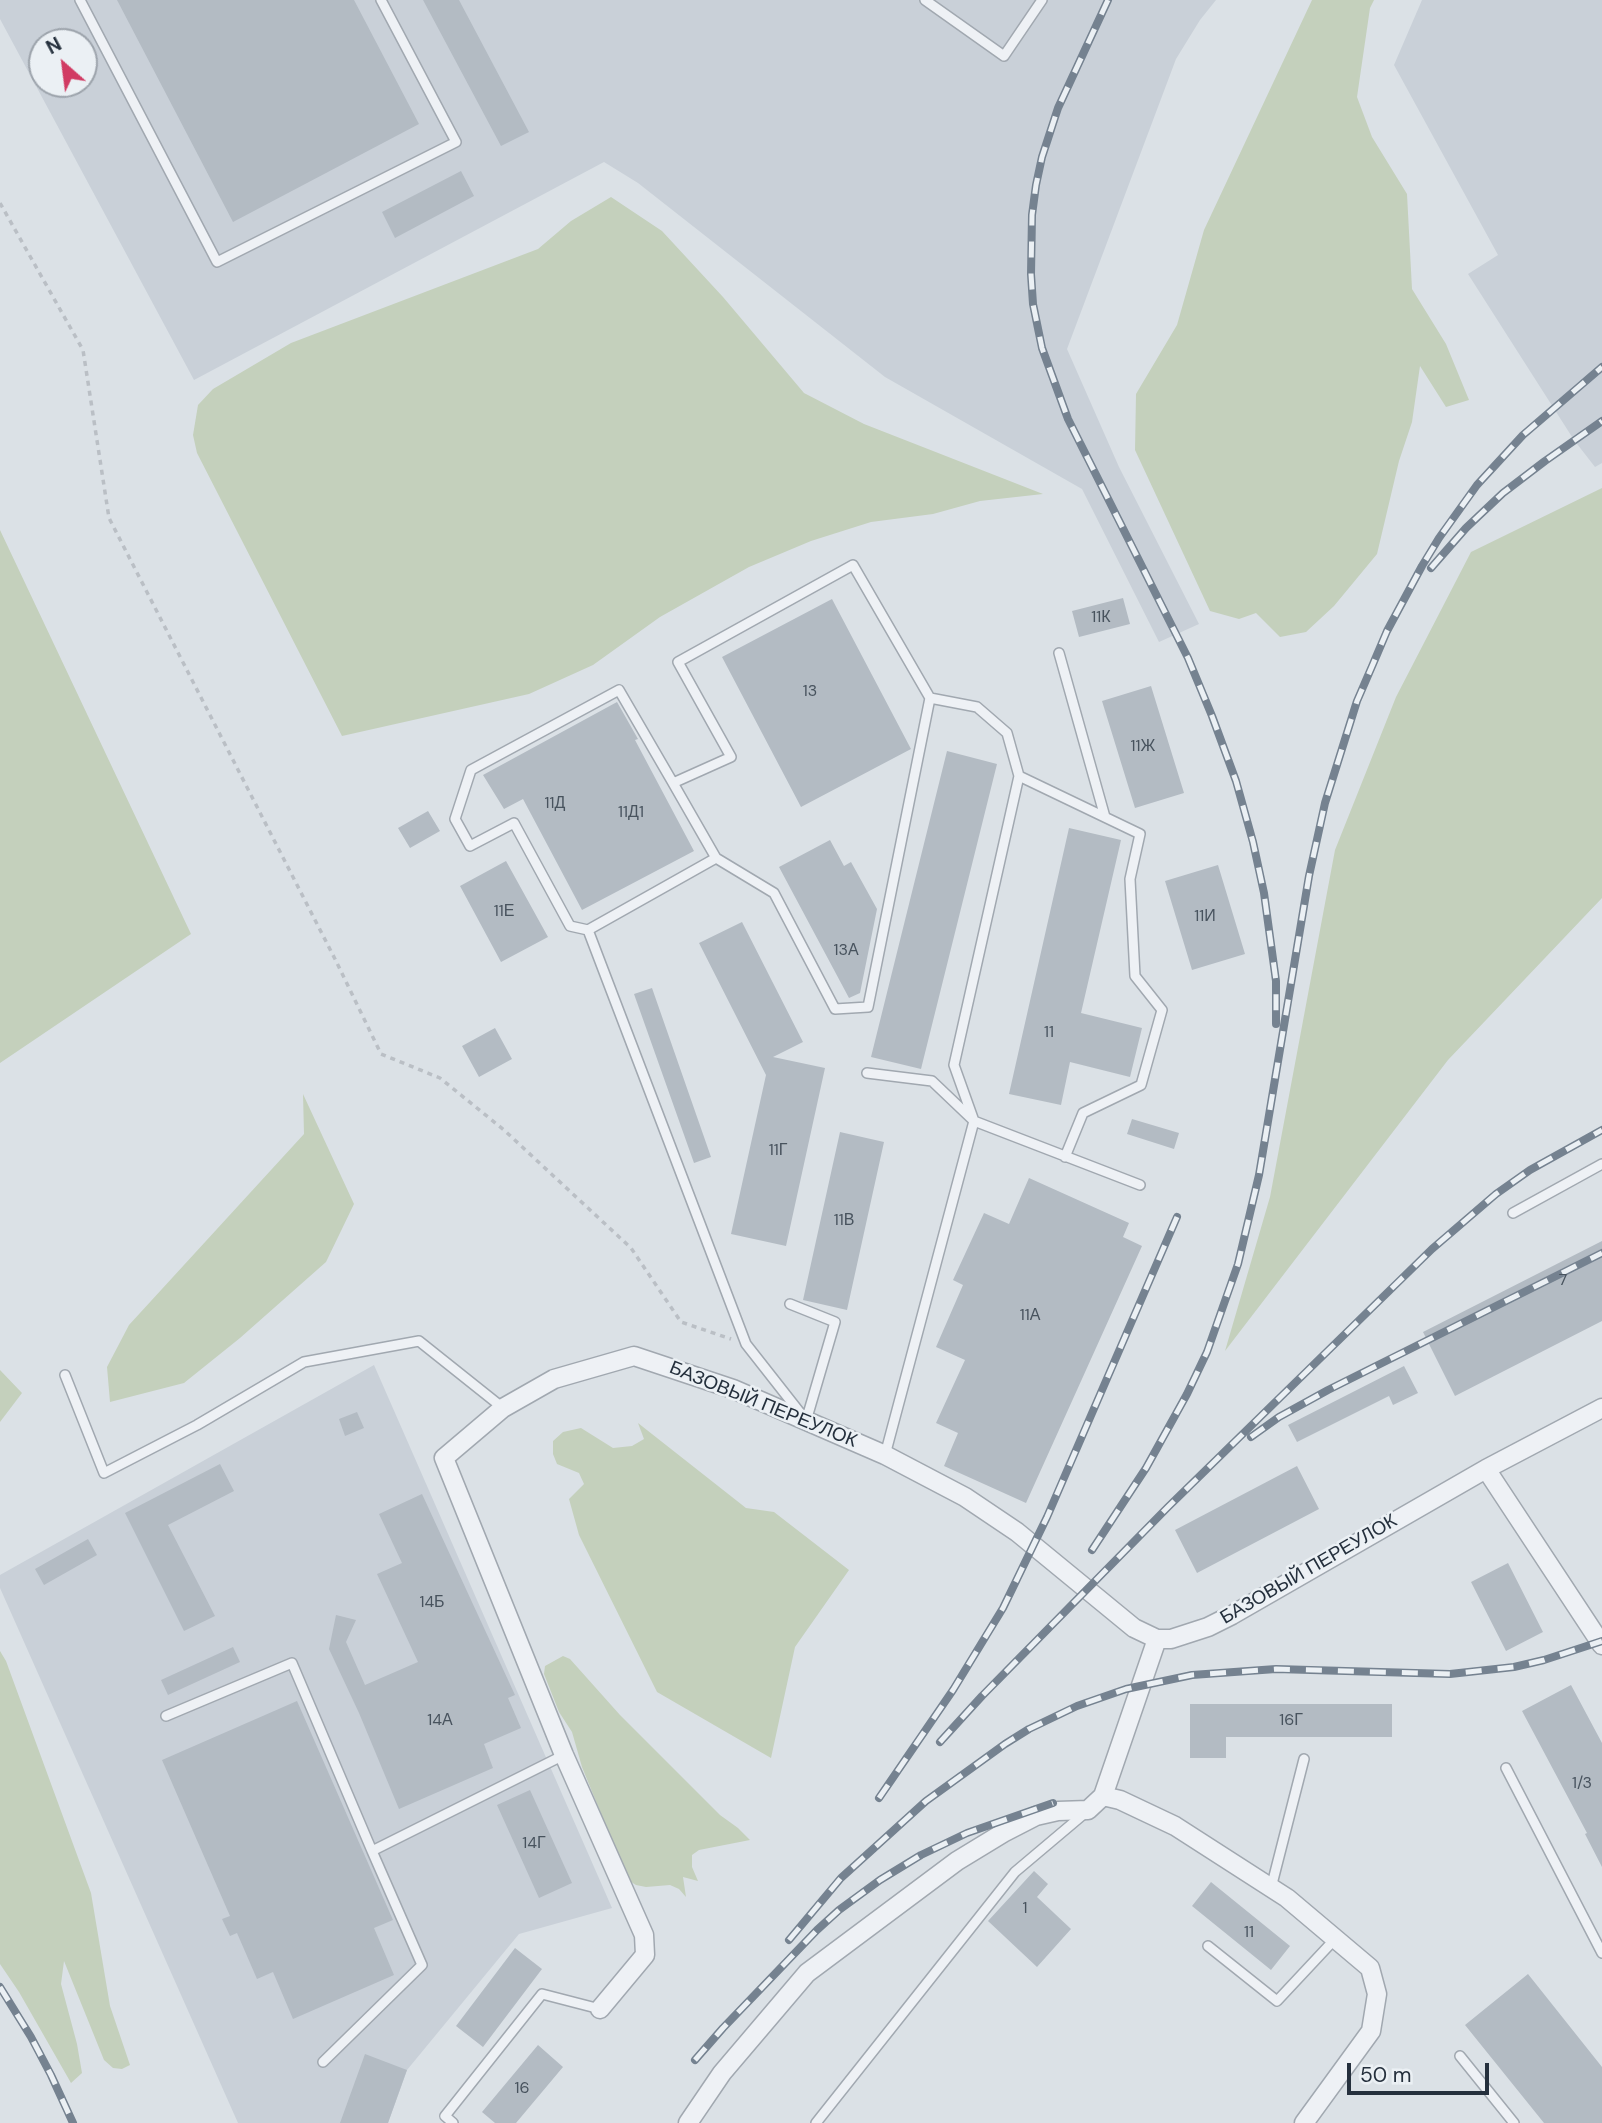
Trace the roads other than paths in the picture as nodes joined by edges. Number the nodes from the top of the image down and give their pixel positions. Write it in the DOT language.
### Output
graph roads {
  1 [pos="80,0"];
  2 [pos="381,0"];
  3 [pos="925,0"];
  4 [pos="1042,0"];
  5 [pos="1059,653"];
  6 [pos="930,698"];
  7 [pos="1019,776"];
  8 [pos="673,783"];
  9 [pos="1105,817"];
  10 [pos="716,858"];
  11 [pos="588,930"];
  12 [pos="867,1073"];
  13 [pos="974,1121"];
  14 [pos="1065,1157"];
  15 [pos="1602,1164"];
  16 [pos="1140,1185"];
  17 [pos="1513,1213"];
  18 [pos="789,1304"];
  19 [pos="65,1374"];
  20 [pos="503,1408"];
  21 [pos="1602,1408"];
  22 [pos="806,1421"];
  23 [pos="885,1455"];
  24 [pos="1486,1469"];
  25 [pos="1157,1639"];
  26 [pos="1602,1645"];
  27 [pos="166,1716"];
  28 [pos="564,1755"];
  29 [pos="1304,1759"];
  30 [pos="1506,1768"];
  31 [pos="1103,1796"];
  32 [pos="1088,1810"];
  33 [pos="372,1851"];
  34 [pos="1271,1888"];
  35 [pos="1335,1939"];
  36 [pos="1208,1946"];
  37 [pos="1602,1953"];
  38 [pos="600,2009"];
  39 [pos="1460,2056"];
  40 [pos="323,2062"];
  41 [pos="453,2123"];
  42 [pos="688,2123"];
  43 [pos="817,2123"];
  44 [pos="1304,2123"];
  45 [pos="1514,2123"];
  1 -- 2 [label="lane"];
  3 -- 4 [label="lane"];
  5 -- 9 [label="lane"];
  6 -- 7 [label="lane"];
  6 -- 8 [label="lane"];
  6 -- 10 [label="lane"];
  7 -- 9 [label="lane"];
  7 -- 13 [label="lane"];
  8 -- 10 [label="lane"];
  8 -- 11 [label="lane"];
  9 -- 14 [label="lane"];
  10 -- 11 [label="lane"];
  11 -- 22 [label="lane"];
  12 -- 13 [label="lane"];
  13 -- 14 [label="lane"];
  13 -- 23 [label="lane"];
  14 -- 16 [label="lane"];
  15 -- 17 [label="lane"];
  18 -- 22 [label="lane"];
  19 -- 20 [label="lane"];
  20 -- 22 [label="street, БАЗОВЫЙ ПЕРЕУЛОК"];
  20 -- 28 [label="street, БАЗОВЫЙ ПЕРЕУЛОК"];
  21 -- 24 [label="street, БАЗОВЫЙ ПЕРЕУЛОК"];
  22 -- 23 [label="street, БАЗОВЫЙ ПЕРЕУЛОК"];
  23 -- 25 [label="street, БАЗОВЫЙ ПЕРЕУЛОК"];
  24 -- 25 [label="street, БАЗОВЫЙ ПЕРЕУЛОК"];
  24 -- 26 [label="street"];
  25 -- 31 [label="street"];
  27 -- 33 [label="lane"];
  28 -- 33 [label="lane"];
  28 -- 38 [label="street, БАЗОВЫЙ ПЕРЕУЛОК"];
  29 -- 34 [label="lane"];
  30 -- 37 [label="lane"];
  31 -- 32 [label="street"];
  31 -- 34 [label="street"];
  32 -- 42 [label="street"];
  32 -- 43 [label="lane"];
  33 -- 40 [label="lane"];
  34 -- 35 [label="street"];
  35 -- 36 [label="lane"];
  35 -- 44 [label="street"];
  38 -- 41 [label="lane"];
  39 -- 45 [label="lane"];
}
